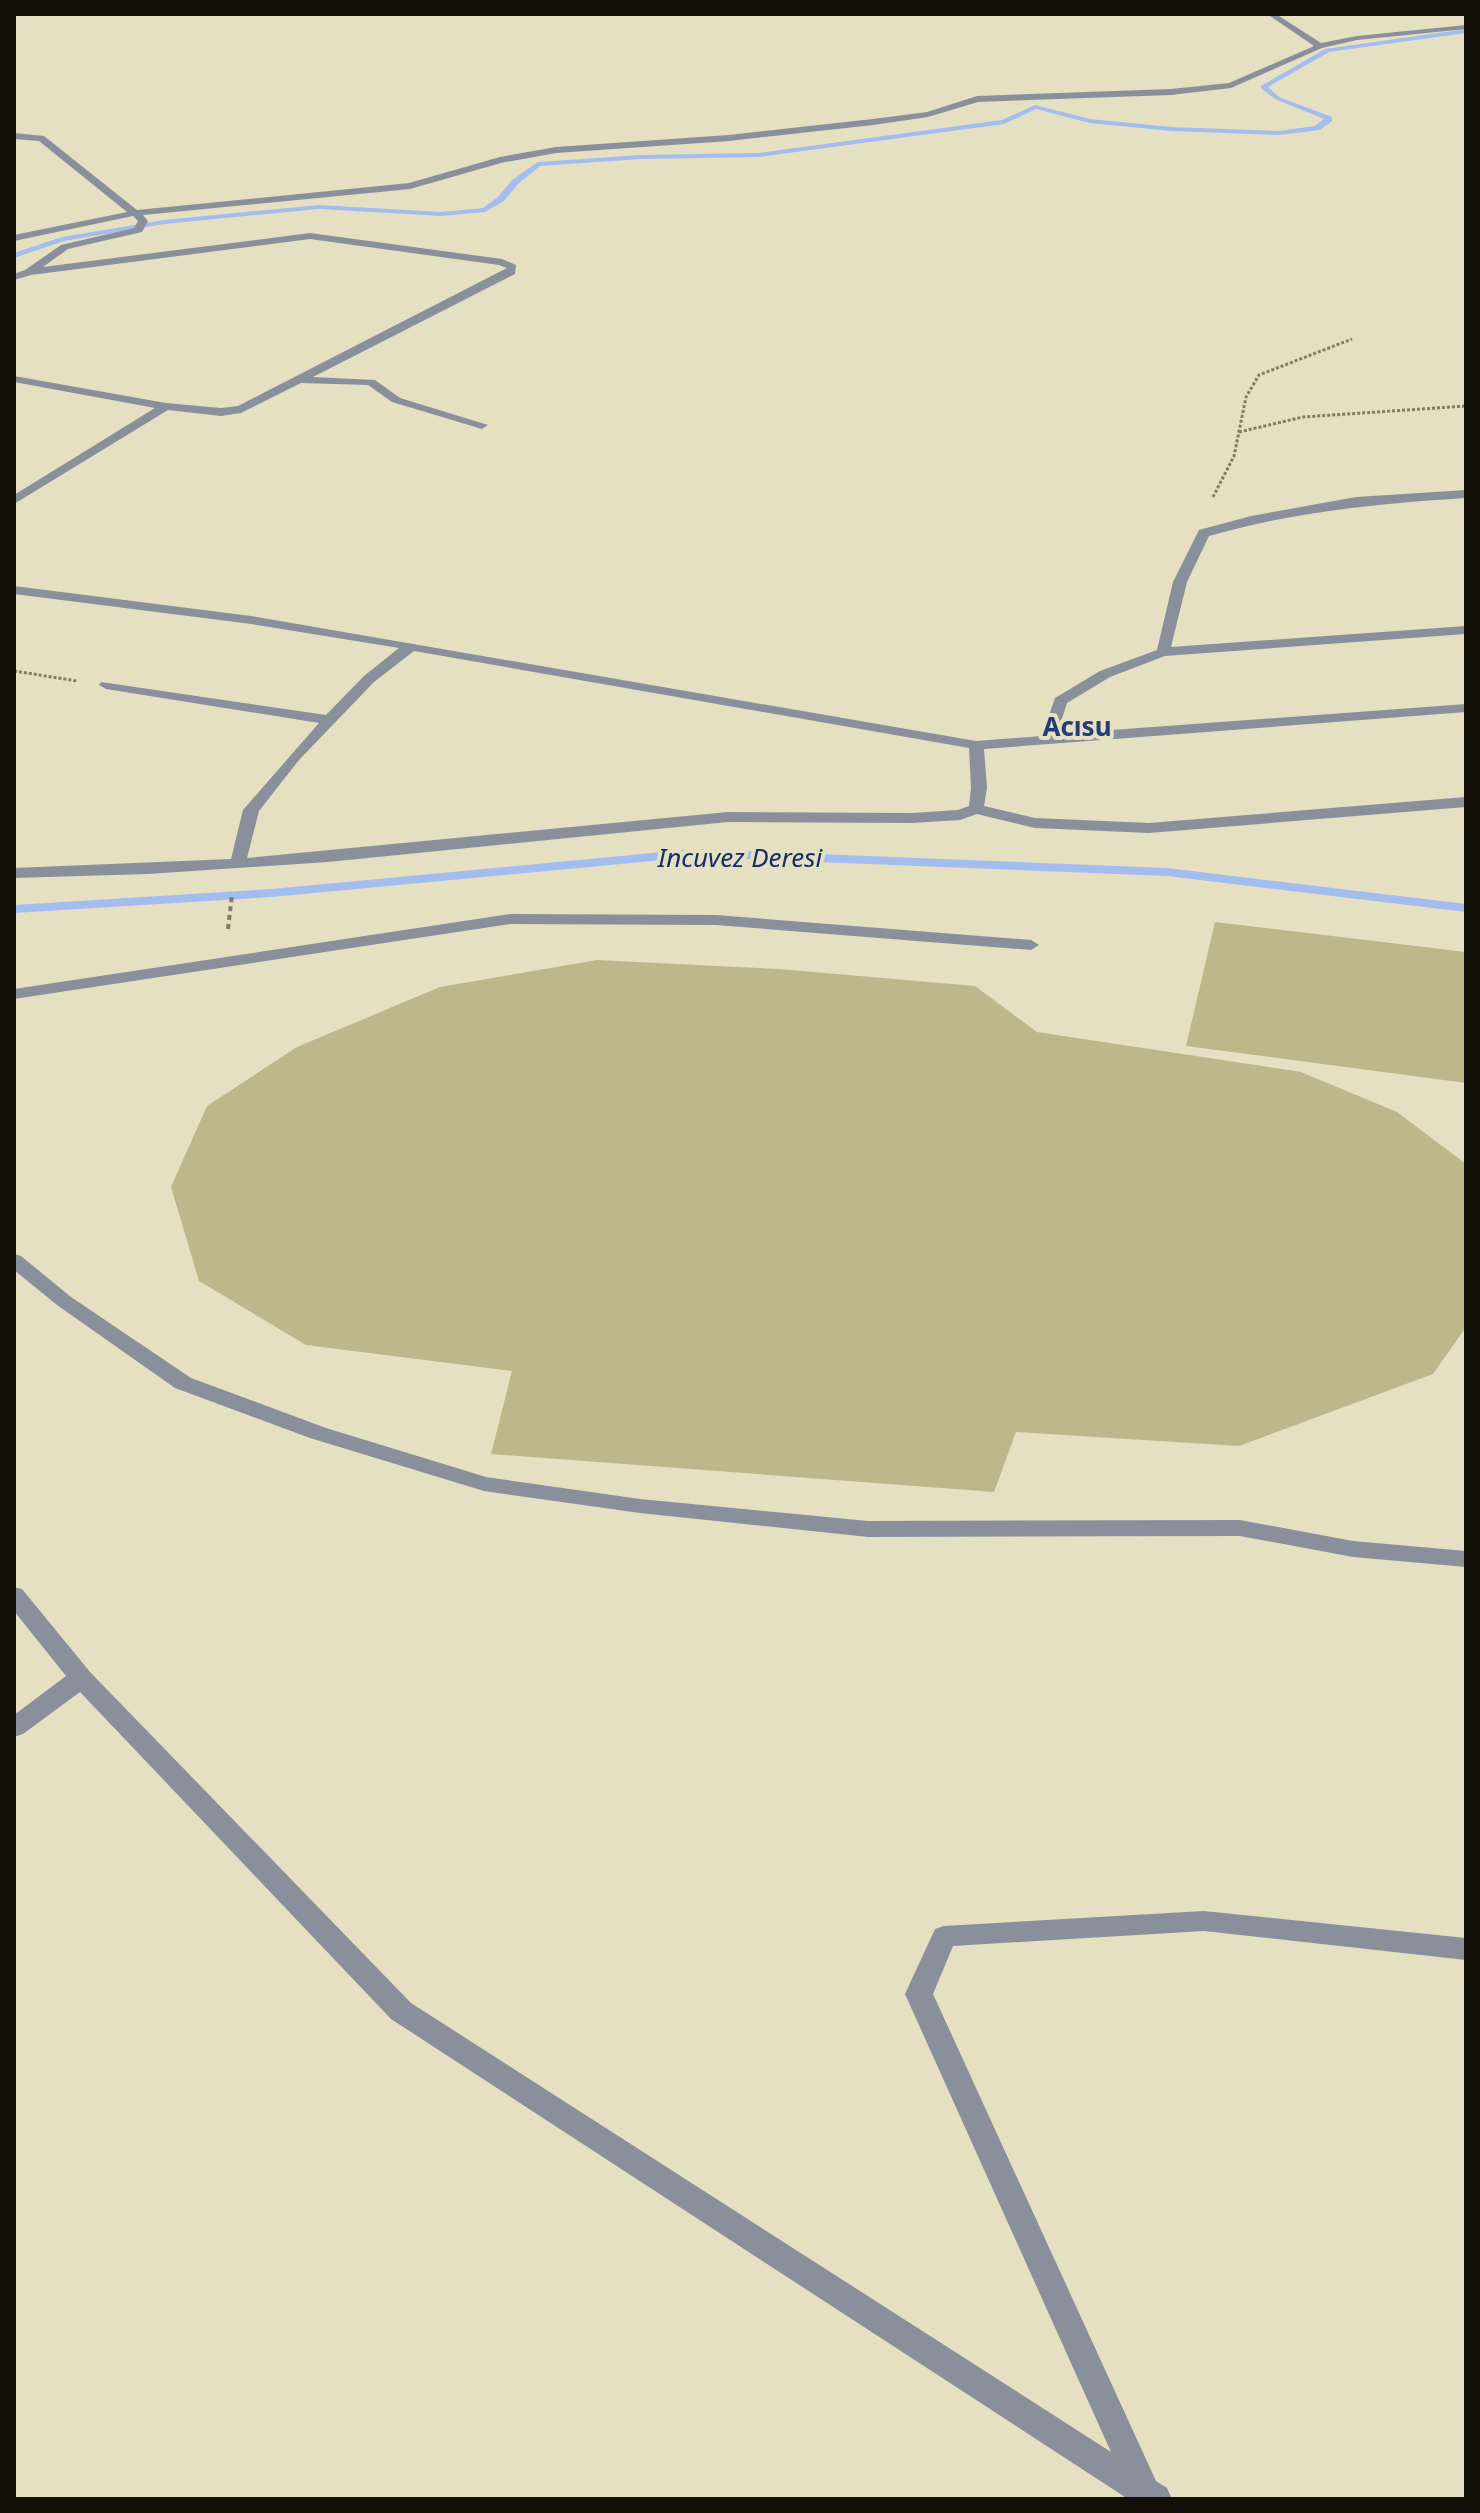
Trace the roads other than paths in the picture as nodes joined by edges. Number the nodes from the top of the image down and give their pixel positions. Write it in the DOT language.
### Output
graph roads {
  1 [pos="1271,14"];
  2 [pos="1465,27"];
  3 [pos="1320,46"];
  4 [pos="14,136"];
  5 [pos="139,221"];
  6 [pos="14,238"];
  7 [pos="29,272"];
  8 [pos="14,277"];
  9 [pos="14,379"];
  10 [pos="296,381"];
  11 [pos="166,406"];
  12 [pos="482,425"];
  13 [pos="1466,494"];
  14 [pos="14,500"];
  15 [pos="14,590"];
  16 [pos="1466,630"];
  17 [pos="411,646"];
  18 [pos="1163,652"];
  19 [pos="106,685"];
  20 [pos="1466,708"];
  21 [pos="330,720"];
  22 [pos="1048,740"];
  23 [pos="976,745"];
  24 [pos="1466,802"];
  25 [pos="976,809"];
  26 [pos="238,863"];
  27 [pos="14,873"];
  28 [pos="1031,945"];
  29 [pos="14,994"];
  30 [pos="14,1260"];
  31 [pos="1466,1559"];
  32 [pos="14,1595"];
  33 [pos="81,1678"];
  34 [pos="14,1728"];
  35 [pos="1466,1949"];
  36 [pos="1150,2495"];
  1 -- 3 [label="street"];
  2 -- 3 [label="street"];
  3 -- 5 [label="street"];
  4 -- 5 [label="street"];
  5 -- 6 [label="street"];
  5 -- 7 [label="street"];
  7 -- 8 [label="street"];
  7 -- 10 [label="street"];
  9 -- 11 [label="street"];
  10 -- 11 [label="street"];
  10 -- 12 [label="street"];
  11 -- 14 [label="street"];
  13 -- 18 [label="street"];
  15 -- 17 [label="street"];
  16 -- 18 [label="street"];
  17 -- 21 [label="street"];
  17 -- 23 [label="street"];
  18 -- 22 [label="street"];
  19 -- 21 [label="street"];
  20 -- 22 [label="street"];
  21 -- 26 [label="street"];
  22 -- 23 [label="street"];
  23 -- 25 [label="street"];
  24 -- 25 [label="street"];
  25 -- 26 [label="street"];
  26 -- 27 [label="street"];
  28 -- 29 [label="street"];
  30 -- 31 [label="street"];
  32 -- 33 [label="street"];
  33 -- 34 [label="street"];
  33 -- 36 [label="street"];
  35 -- 36 [label="street"];
}
